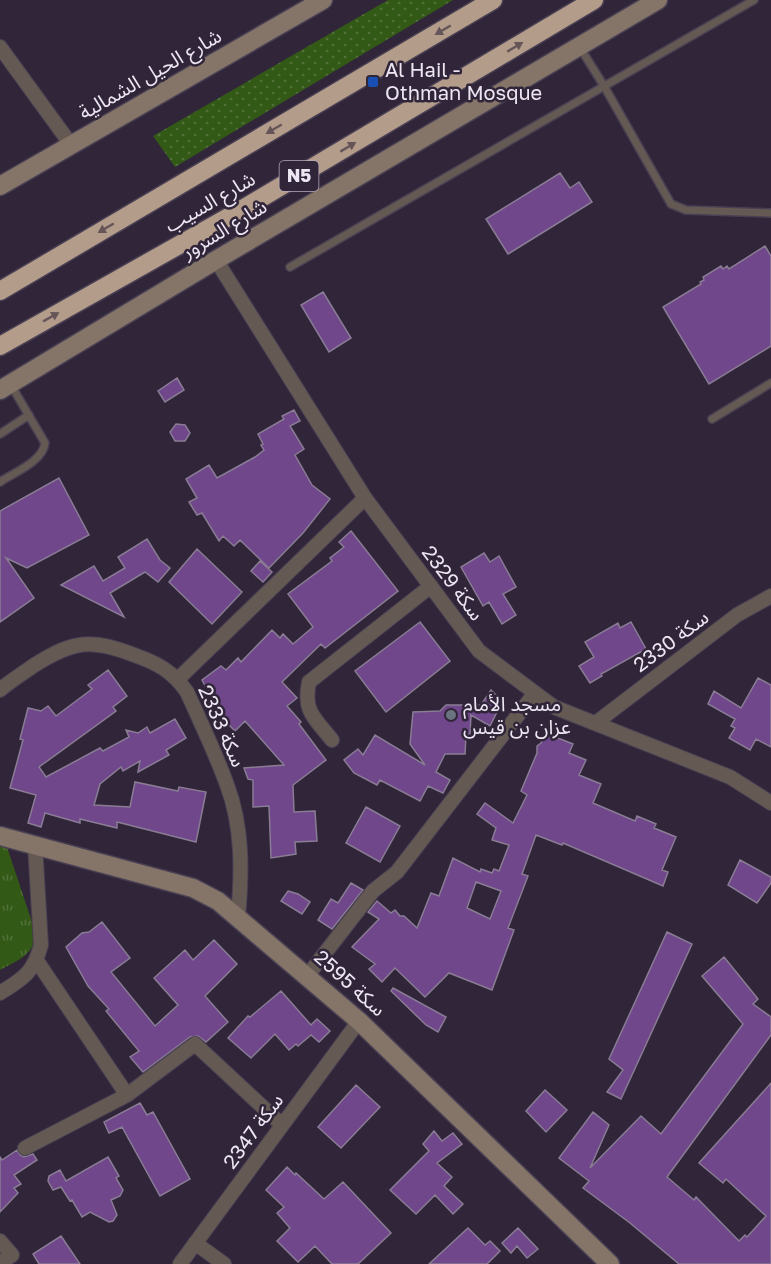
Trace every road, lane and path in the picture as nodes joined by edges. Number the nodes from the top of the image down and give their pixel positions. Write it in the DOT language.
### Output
graph roads {
  1 [pos="323,0"];
  2 [pos="493,0"];
  3 [pos="594,0"];
  4 [pos="658,0"];
  5 [pos="754,0"];
  6 [pos="579,46"];
  7 [pos="0,47"];
  8 [pos="604,86"];
  9 [pos="72,146"];
  10 [pos="0,186"];
  11 [pos="771,213"];
  12 [pos="216,260"];
  13 [pos="290,267"];
  14 [pos="0,291"];
  15 [pos="0,346"];
  16 [pos="771,383"];
  17 [pos="5,387"];
  18 [pos="29,415"];
  19 [pos="712,419"];
  20 [pos="0,434"];
  21 [pos="0,482"];
  22 [pos="365,498"];
  23 [pos="431,586"];
  24 [pos="771,596"];
  25 [pos="178,679"];
  26 [pos="0,690"];
  27 [pos="535,693"];
  28 [pos="597,722"];
  29 [pos="332,740"];
  30 [pos="771,803"];
  31 [pos="0,836"];
  32 [pos="34,845"];
  33 [pos="238,917"];
  34 [pos="37,961"];
  35 [pos="308,975"];
  36 [pos="0,993"];
  37 [pos="359,1021"];
  38 [pos="127,1095"];
  39 [pos="282,1125"];
  40 [pos="25,1148"];
  41 [pos="0,1241"];
  42 [pos="195,1242"];
  43 [pos="0,1263"];
  44 [pos="180,1264"];
  45 [pos="224,1264"];
  46 [pos="610,1264"];
  1 -- 9 [label="street, شارع الحيل الشمالية"];
  2 -- 14 [label="highway, شارع السيب, one-way"];
  15 -- 3 [label="highway, شارع السيب / N5, one-way"];
  4 -- 6 [label="street, شارع السرور"];
  5 -- 8 [label="lane"];
  6 -- 8 [label="lane"];
  6 -- 12 [label="street, شارع السرور"];
  7 -- 9 [label="street"];
  8 -- 11 [label="lane"];
  8 -- 13 [label="lane"];
  9 -- 10 [label="street, شارع الحيل الشمالية"];
  12 -- 17 [label="street, شارع السرور"];
  12 -- 22 [label="street, سكة 2329"];
  16 -- 19 [label="lane"];
  17 -- 18 [label="lane"];
  18 -- 20 [label="lane"];
  18 -- 21 [label="lane"];
  22 -- 23 [label="street, سكة 2329"];
  22 -- 25 [label="street"];
  23 -- 27 [label="street, سكة 2329"];
  23 -- 29 [label="street"];
  24 -- 28 [label="street, سكة 2330"];
  25 -- 26 [label="street, سكة 2333"];
  25 -- 33 [label="street, سكة 2333"];
  27 -- 28 [label="street, سكة 2329"];
  27 -- 35 [label="street"];
  28 -- 30 [label="street, سكة 2329"];
  31 -- 32 [label="street, سكة 2595"];
  32 -- 33 [label="street, سكة 2595"];
  32 -- 34 [label="street"];
  33 -- 35 [label="street, سكة 2595"];
  34 -- 36 [label="street"];
  34 -- 38 [label="street"];
  35 -- 37 [label="street, سكة 2595"];
  37 -- 39 [label="street, سكة 2347"];
  37 -- 46 [label="street, سكة 2595"];
  38 -- 39 [label="street"];
  38 -- 40 [label="street"];
  39 -- 42 [label="street, سكة 2347"];
  41 -- 43 [label="street"];
  42 -- 44 [label="street, سكة 2347"];
  42 -- 45 [label="street"];
}
